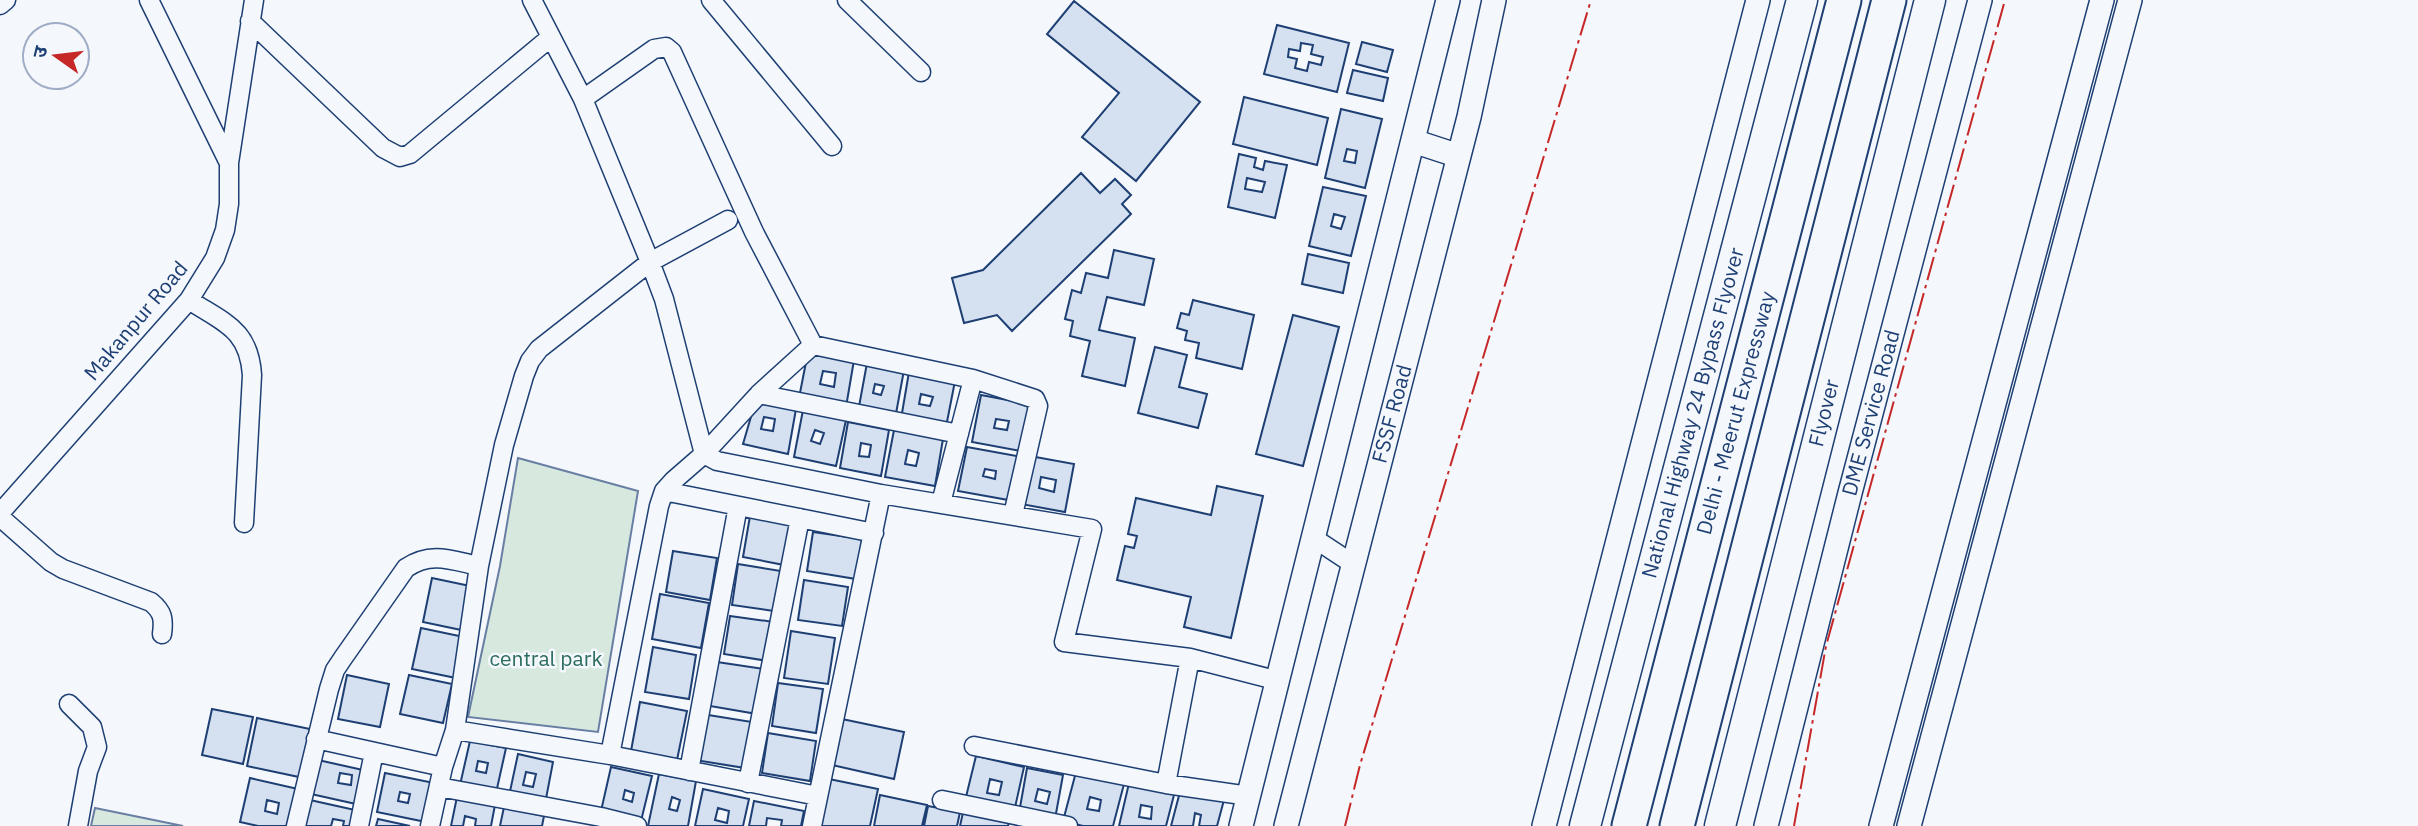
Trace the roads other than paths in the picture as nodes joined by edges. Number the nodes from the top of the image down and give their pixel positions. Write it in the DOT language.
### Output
graph roads {
  1 [pos="6,0"];
  2 [pos="149,0"];
  3 [pos="254,0"];
  4 [pos="533,0"];
  5 [pos="711,0"];
  6 [pos="847,0"];
  7 [pos="1448,0"];
  8 [pos="1494,0"];
  9 [pos="1758,0"];
  10 [pos="1802,0"];
  11 [pos="1844,0"];
  12 [pos="1889,0"];
  13 [pos="1930,0"];
  14 [pos="1980,0"];
  15 [pos="2102,0"];
  16 [pos="2130,0"];
  17 [pos="0,5"];
  18 [pos="250,21"];
  19 [pos="551,37"];
  20 [pos="921,72"];
  21 [pos="583,99"];
  22 [pos="2068,126"];
  23 [pos="2095,132"];
  24 [pos="1413,141"];
  25 [pos="832,146"];
  26 [pos="1459,156"];
  27 [pos="229,163"];
  28 [pos="728,220"];
  29 [pos="650,262"];
  30 [pos="188,300"];
  31 [pos="813,345"];
  32 [pos="973,379"];
  33 [pos="759,394"];
  34 [pos="959,434"];
  35 [pos="704,454"];
  36 [pos="664,491"];
  37 [pos="881,494"];
  38 [pos="941,503"];
  39 [pos="738,506"];
  40 [pos="0,515"];
  41 [pos="1013,515"];
  42 [pos="800,519"];
  43 [pos="244,523"];
  44 [pos="874,533"];
  45 [pos="1315,540"];
  46 [pos="1353,564"];
  47 [pos="479,566"];
  48 [pos="162,634"];
  49 [pos="1190,658"];
  50 [pos="1279,681"];
  51 [pos="69,704"];
  52 [pos="455,730"];
  53 [pos="316,739"];
  54 [pos="974,746"];
  55 [pos="374,752"];
  56 [pos="610,755"];
  57 [pos="443,767"];
  58 [pos="689,771"];
  59 [pos="748,783"];
  60 [pos="1166,784"];
  61 [pos="439,787"];
  62 [pos="818,796"];
  63 [pos="1249,796"];
  64 [pos="942,800"];
  65 [pos="78,826"];
  66 [pos="296,826"];
  67 [pos="359,826"];
  68 [pos="430,826"];
  69 [pos="637,826"];
  70 [pos="812,826"];
  71 [pos="1068,826"];
  72 [pos="1241,826"];
  73 [pos="1286,826"];
  74 [pos="1545,826"];
  75 [pos="1585,826"];
  76 [pos="1629,826"];
  77 [pos="1677,826"];
  78 [pos="1720,826"];
  79 [pos="1766,826"];
  80 [pos="1881,826"];
  81 [pos="1909,826"];
  1 -- 17 [label="street"];
  2 -- 27 [label="street"];
  3 -- 18 [label="street, Makanpur Road"];
  4 -- 19 [label="street"];
  5 -- 25 [label="street"];
  6 -- 20 [label="street"];
  7 -- 24 [label="street, FSSF Road"];
  8 -- 26 [label="street, FSSF Road"];
  9 -- 74 [label="street"];
  10 -- 75 [label="highway, National Highway 24 Bypass Flyover"];
  11 -- 76 [label="highway, Delhi - Meerut Expressway"];
  12 -- 77 [label="highway"];
  13 -- 78 [label="highway, Flyover"];
  14 -- 79 [label="street, DME Service Road"];
  15 -- 22 [label="street"];
  16 -- 23 [label="street"];
  18 -- 19 [label="street"];
  18 -- 27 [label="street, Makanpur Road"];
  19 -- 21 [label="street"];
  21 -- 29 [label="street"];
  21 -- 31 [label="street"];
  22 -- 23 [label="street"];
  22 -- 80 [label="street"];
  23 -- 81 [label="street"];
  24 -- 26 [label="street"];
  24 -- 45 [label="street, FSSF Road"];
  26 -- 46 [label="street, FSSF Road"];
  27 -- 30 [label="street, Makanpur Road"];
  28 -- 29 [label="street"];
  29 -- 35 [label="street"];
  29 -- 47 [label="street"];
  30 -- 40 [label="street, Makanpur Road"];
  30 -- 43 [label="street"];
  31 -- 32 [label="street"];
  31 -- 33 [label="street"];
  32 -- 34 [label="street"];
  32 -- 41 [label="street"];
  33 -- 34 [label="street"];
  33 -- 35 [label="street"];
  34 -- 38 [label="street"];
  35 -- 36 [label="street"];
  35 -- 37 [label="street"];
  36 -- 39 [label="street"];
  36 -- 56 [label="street"];
  37 -- 38 [label="street"];
  37 -- 44 [label="street"];
  38 -- 41 [label="street"];
  39 -- 42 [label="street"];
  39 -- 58 [label="street"];
  40 -- 48 [label="street"];
  41 -- 49 [label="street"];
  42 -- 44 [label="street"];
  42 -- 59 [label="street"];
  44 -- 62 [label="street"];
  45 -- 46 [label="street"];
  45 -- 50 [label="street, FSSF Road"];
  46 -- 73 [label="street, FSSF Road"];
  47 -- 52 [label="street"];
  47 -- 53 [label="street"];
  49 -- 50 [label="street"];
  49 -- 60 [label="street"];
  50 -- 63 [label="street, FSSF Road"];
  51 -- 65 [label="street"];
  52 -- 56 [label="street"];
  52 -- 57 [label="street"];
  53 -- 55 [label="street"];
  53 -- 66 [label="street"];
  54 -- 60 [label="street"];
  55 -- 57 [label="street"];
  55 -- 67 [label="street"];
  56 -- 58 [label="street"];
  57 -- 61 [label="street"];
  58 -- 59 [label="street"];
  59 -- 62 [label="street"];
  60 -- 63 [label="street"];
  61 -- 68 [label="street"];
  61 -- 69 [label="street"];
  62 -- 70 [label="street"];
  63 -- 72 [label="street, FSSF Road"];
  64 -- 71 [label="street"];
}
